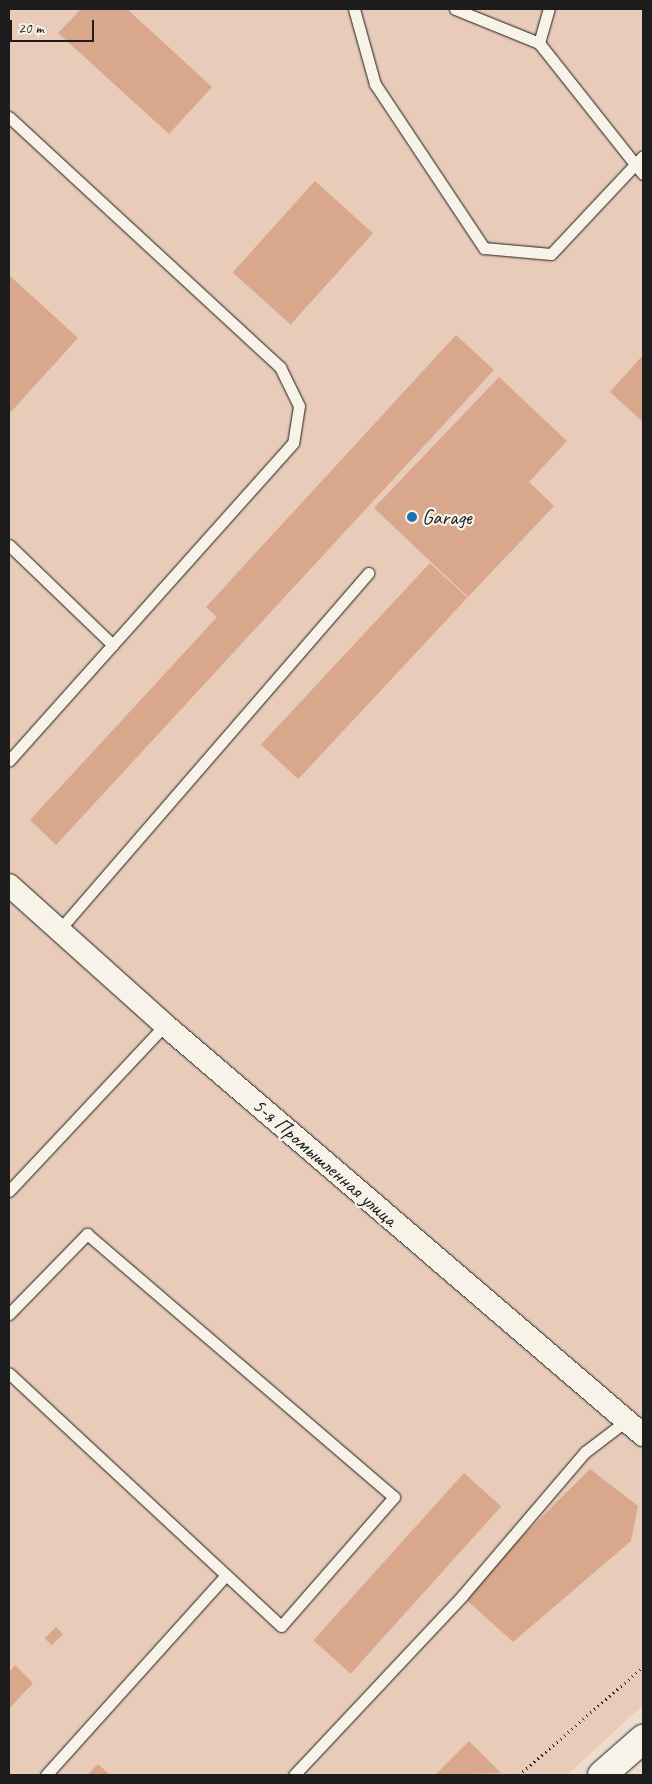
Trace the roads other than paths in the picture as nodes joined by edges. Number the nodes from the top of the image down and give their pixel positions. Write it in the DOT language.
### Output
graph roads {
  1 [pos="354,9"];
  2 [pos="455,9"];
  3 [pos="549,9"];
  4 [pos="540,43"];
  5 [pos="9,117"];
  6 [pos="643,156"];
  7 [pos="635,165"];
  8 [pos="643,174"];
  9 [pos="9,545"];
  10 [pos="368,573"];
  11 [pos="113,645"];
  12 [pos="9,761"];
  13 [pos="9,885"];
  14 [pos="60,929"];
  15 [pos="164,1024"];
  16 [pos="9,1191"];
  17 [pos="9,1314"];
  18 [pos="9,1373"];
  19 [pos="635,1428"];
  20 [pos="226,1575"];
  21 [pos="643,1739"];
  22 [pos="46,1775"];
  23 [pos="294,1775"];
  24 [pos="602,1775"];
  1 -- 7 [label="lane"];
  2 -- 4 [label="lane"];
  3 -- 4 [label="lane"];
  4 -- 7 [label="lane"];
  5 -- 11 [label="lane"];
  6 -- 7 [label="lane"];
  7 -- 8 [label="lane"];
  9 -- 11 [label="lane"];
  10 -- 14 [label="lane"];
  11 -- 12 [label="lane"];
  13 -- 14 [label="street, 5-я Промышленная улица"];
  14 -- 15 [label="street, 5-я Промышленная улица"];
  15 -- 16 [label="lane"];
  15 -- 19 [label="street, 5-я Промышленная улица"];
  17 -- 20 [label="lane"];
  18 -- 20 [label="lane"];
  19 -- 23 [label="lane"];
  20 -- 22 [label="lane"];
  21 -- 24 [label="main road"];
}
